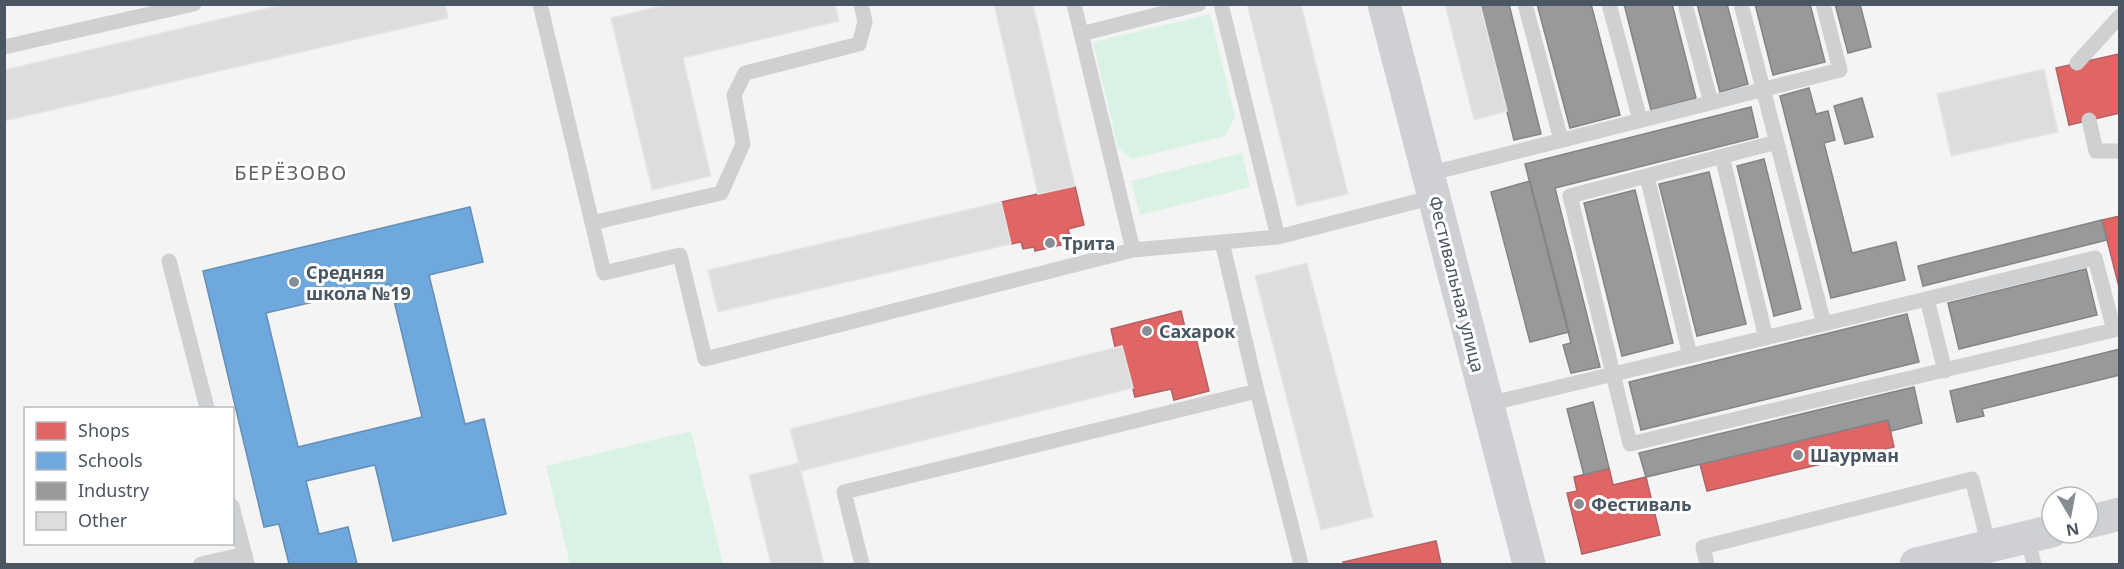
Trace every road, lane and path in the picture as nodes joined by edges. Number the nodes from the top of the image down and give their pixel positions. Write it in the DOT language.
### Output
graph roads {
  1 [pos="194,4"];
  2 [pos="540,4"];
  3 [pos="861,4"];
  4 [pos="1074,4"];
  5 [pos="1199,4"];
  6 [pos="1221,4"];
  7 [pos="1384,4"];
  8 [pos="1526,4"];
  9 [pos="1609,4"];
  10 [pos="1685,4"];
  11 [pos="1741,4"];
  12 [pos="1823,4"];
  13 [pos="2120,16"];
  14 [pos="1082,34"];
  15 [pos="4,47"];
  16 [pos="2077,63"];
  17 [pos="1763,89"];
  18 [pos="1711,103"];
  19 [pos="1640,120"];
  20 [pos="2089,120"];
  21 [pos="1562,140"];
  22 [pos="1777,142"];
  23 [pos="2120,151"];
  24 [pos="1722,156"];
  25 [pos="1647,176"];
  26 [pos="1431,186"];
  27 [pos="592,223"];
  28 [pos="1278,237"];
  29 [pos="1222,242"];
  30 [pos="1133,250"];
  31 [pos="169,261"];
  32 [pos="1927,299"];
  33 [pos="1824,324"];
  34 [pos="1766,338"];
  35 [pos="1690,356"];
  36 [pos="1945,370"];
  37 [pos="1613,374"];
  38 [pos="1257,391"];
  39 [pos="1488,404"];
  40 [pos="207,407"];
  41 [pos="234,514"];
  42 [pos="2120,514"];
  43 [pos="2100,519"];
  44 [pos="2038,544"];
  45 [pos="1989,546"];
  46 [pos="246,559"];
  47 [pos="201,564"];
  48 [pos="862,564"];
  49 [pos="1301,564"];
  50 [pos="1529,564"];
  51 [pos="1707,564"];
  52 [pos="1916,564"];
  1 -- 15 [label="lane"];
  2 -- 27 [label="lane"];
  3 -- 27 [label="lane"];
  4 -- 14 [label="lane"];
  5 -- 14 [label="lane"];
  6 -- 28 [label="lane"];
  7 -- 26 [label="street, Фестивальная улица"];
  8 -- 21 [label="lane"];
  9 -- 19 [label="lane"];
  10 -- 18 [label="lane"];
  11 -- 17 [label="lane"];
  12 -- 17 [label="lane"];
  13 -- 16 [label="lane"];
  14 -- 30 [label="lane"];
  17 -- 18 [label="lane"];
  17 -- 22 [label="lane"];
  18 -- 19 [label="lane"];
  19 -- 21 [label="lane"];
  20 -- 23 [label="lane"];
  21 -- 26 [label="lane"];
  22 -- 24 [label="lane"];
  22 -- 33 [label="lane"];
  24 -- 25 [label="lane"];
  24 -- 34 [label="lane"];
  25 -- 35 [label="lane"];
  25 -- 37 [label="lane"];
  26 -- 28 [label="lane"];
  26 -- 39 [label="street, Фестивальная улица"];
  27 -- 30 [label="lane"];
  28 -- 29 [label="lane"];
  29 -- 30 [label="lane"];
  29 -- 38 [label="lane"];
  31 -- 40 [label="lane"];
  32 -- 33 [label="lane"];
  32 -- 36 [label="lane"];
  32 -- 36 [label="lane"];
  33 -- 34 [label="lane"];
  34 -- 35 [label="lane"];
  35 -- 37 [label="lane"];
  36 -- 37 [label="lane"];
  37 -- 39 [label="lane"];
  38 -- 48 [label="lane"];
  38 -- 49 [label="lane"];
  39 -- 50 [label="street, Фестивальная улица"];
  41 -- 46 [label="lane"];
  42 -- 43 [label="street"];
  44 -- 45 [label="street"];
  45 -- 51 [label="lane"];
  45 -- 52 [label="street"];
  46 -- 47 [label="lane"];
}
